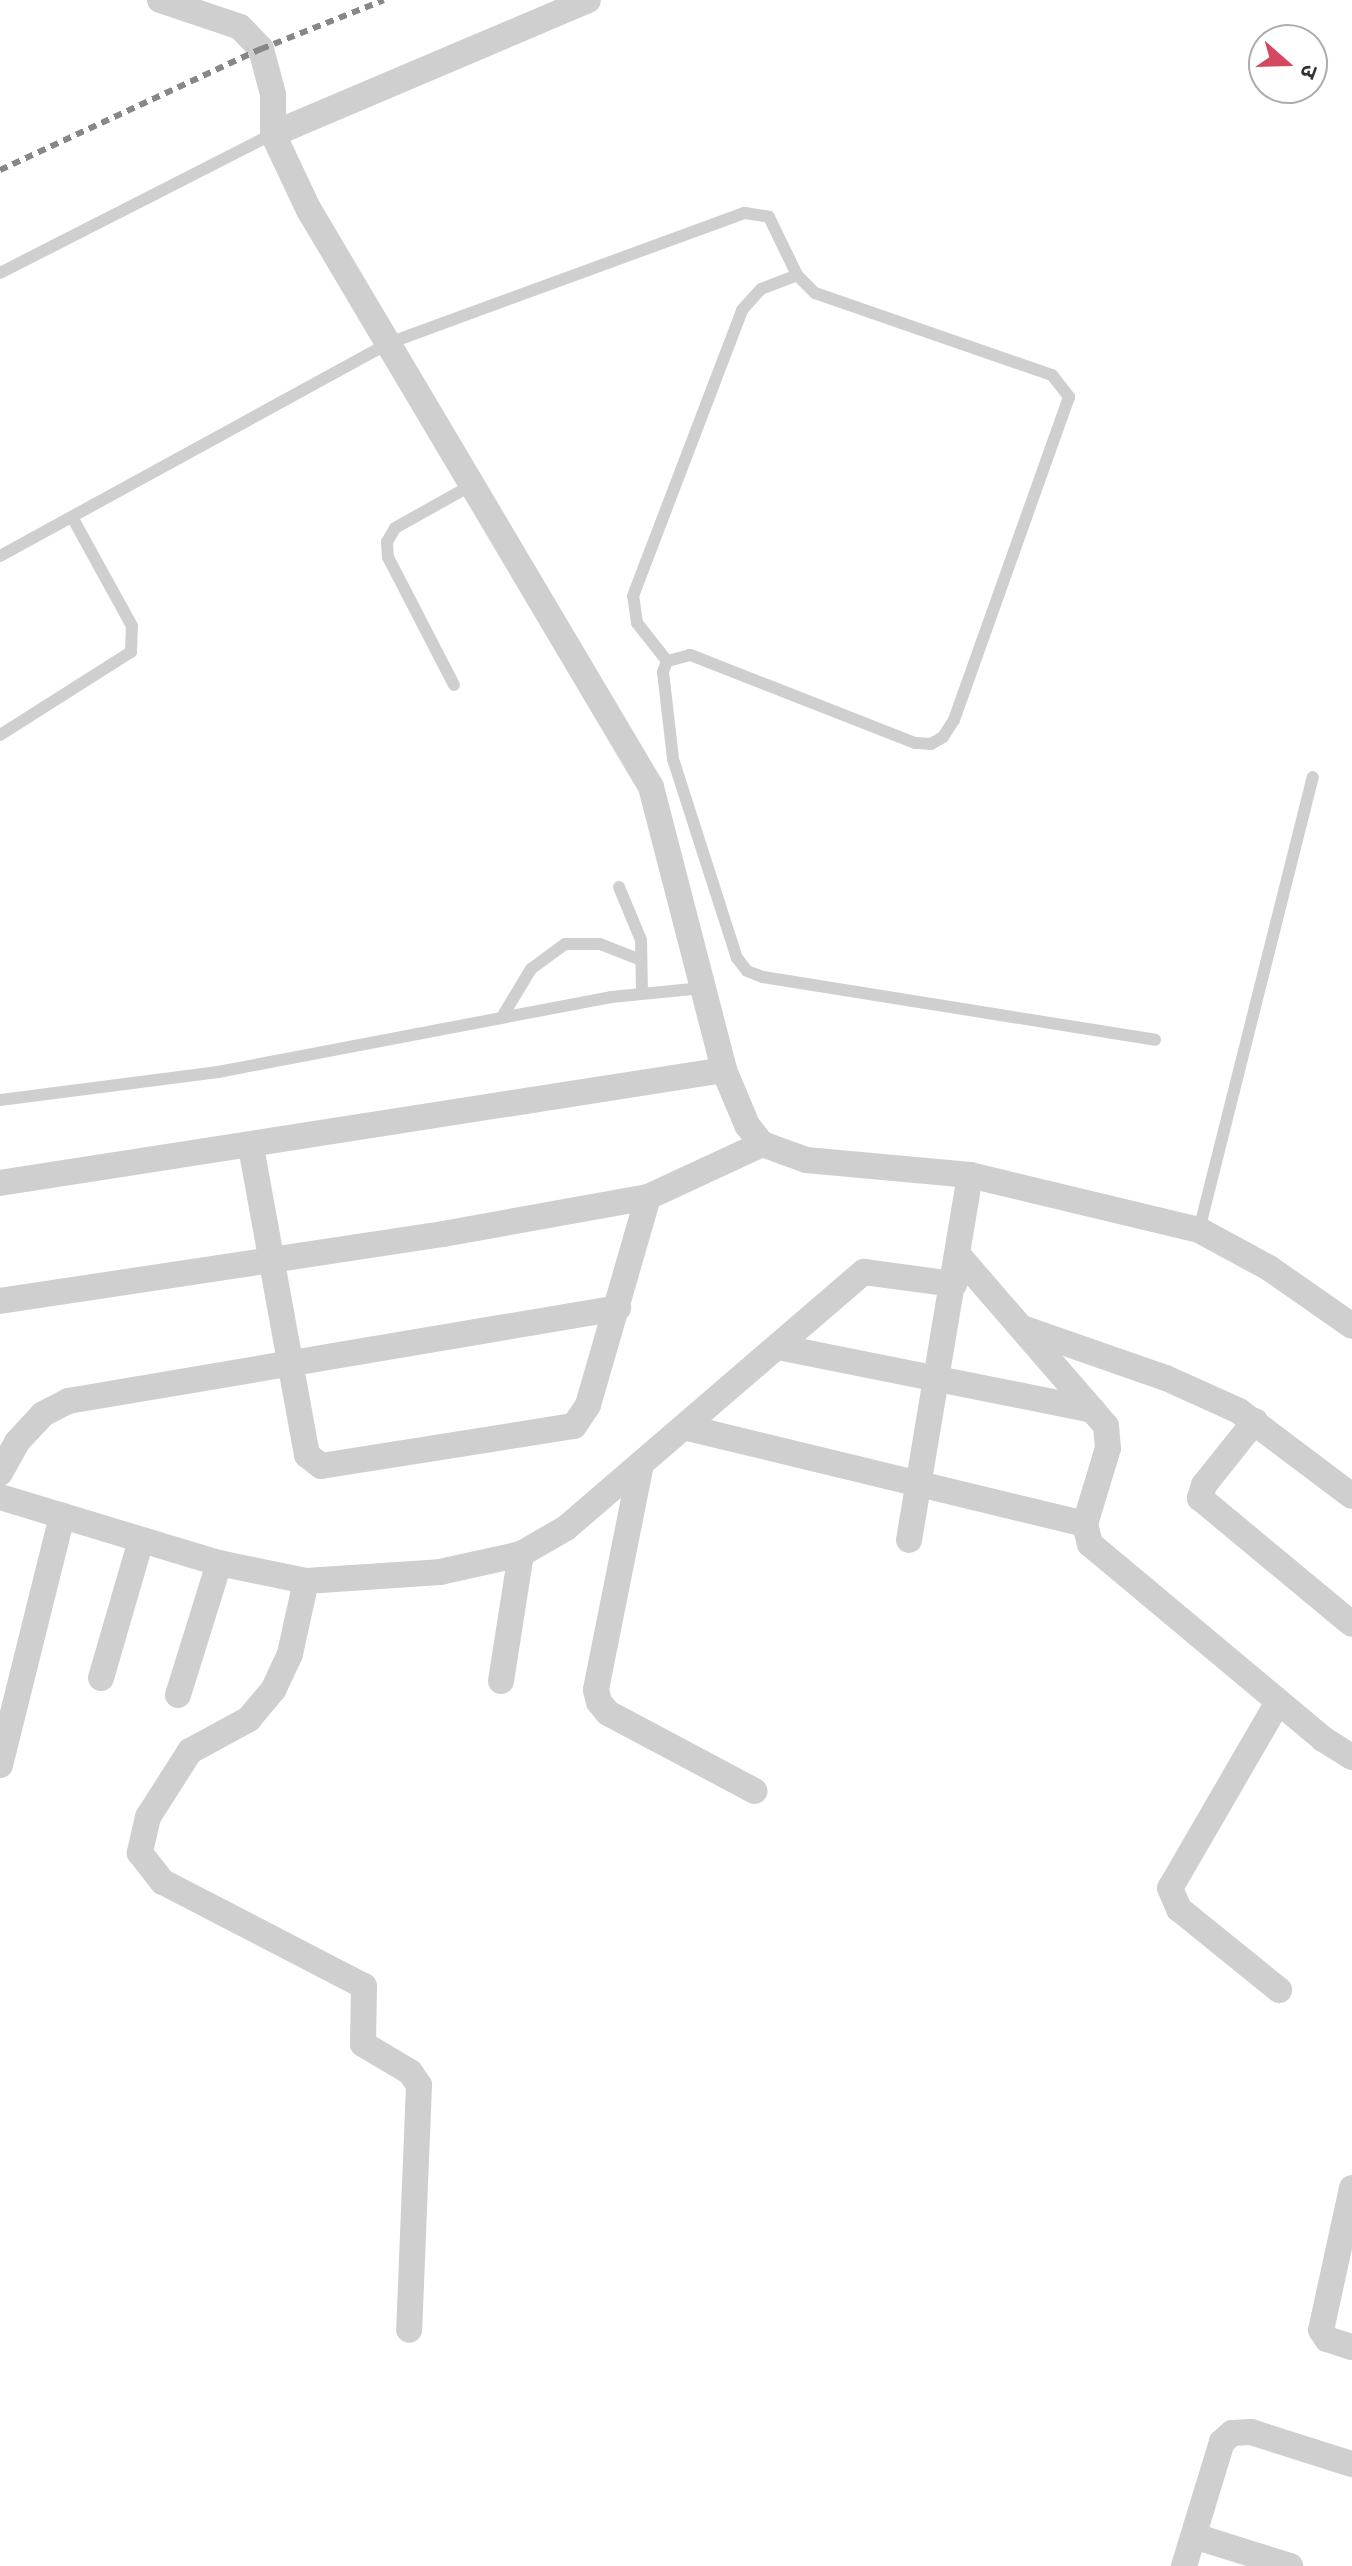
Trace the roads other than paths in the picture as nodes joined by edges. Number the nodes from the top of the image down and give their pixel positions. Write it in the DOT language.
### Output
graph roads {
  1 [pos="160,0"];
  2 [pos="588,0"];
  3 [pos="273,134"];
  4 [pos="0,273"];
  5 [pos="797,275"];
  6 [pos="389,343"];
  7 [pos="472,485"];
  8 [pos="72,517"];
  9 [pos="0,556"];
  10 [pos="667,661"];
  11 [pos="454,685"];
  12 [pos="0,735"];
  13 [pos="1313,777"];
  14 [pos="619,887"];
  15 [pos="641,960"];
  16 [pos="706,988"];
  17 [pos="642,992"];
  18 [pos="502,1017"];
  19 [pos="1155,1040"];
  20 [pos="724,1070"];
  21 [pos="0,1100"];
  22 [pos="762,1144"];
  23 [pos="251,1147"];
  24 [pos="0,1183"];
  25 [pos="967,1192"];
  26 [pos="648,1197"];
  27 [pos="1199,1230"];
  28 [pos="958,1255"];
  29 [pos="272,1257"];
  30 [pos="954,1284"];
  31 [pos="0,1301"];
  32 [pos="618,1308"];
  33 [pos="1352,1326"];
  34 [pos="1025,1329"];
  35 [pos="778,1347"];
  36 [pos="289,1361"];
  37 [pos="936,1381"];
  38 [pos="1093,1410"];
  39 [pos="1255,1421"];
  40 [pos="684,1427"];
  41 [pos="641,1464"];
  42 [pos="0,1473"];
  43 [pos="918,1484"];
  44 [pos="1352,1496"];
  45 [pos="0,1497"];
  46 [pos="62,1516"];
  47 [pos="1085,1524"];
  48 [pos="141,1540"];
  49 [pos="909,1540"];
  50 [pos="521,1554"];
  51 [pos="219,1563"];
  52 [pos="306,1581"];
  53 [pos="1352,1624"];
  54 [pos="101,1678"];
  55 [pos="501,1681"];
  56 [pos="178,1695"];
  57 [pos="1278,1702"];
  58 [pos="1352,1757"];
  59 [pos="0,1765"];
  60 [pos="755,1791"];
  61 [pos="1279,1990"];
  62 [pos="1352,2188"];
  63 [pos="1345,2240"];
  64 [pos="409,2330"];
  65 [pos="1352,2347"];
  66 [pos="1352,2464"];
  67 [pos="1194,2536"];
  68 [pos="1184,2566"];
  69 [pos="1290,2566"];
  1 -- 3 [label="street"];
  2 -- 3 [label="street"];
  3 -- 4 [label="lane"];
  3 -- 6 [label="street"];
  5 -- 6 [label="lane"];
  5 -- 10 [label="lane"];
  5 -- 10 [label="lane"];
  6 -- 7 [label="street"];
  6 -- 8 [label="lane"];
  7 -- 11 [label="lane"];
  7 -- 16 [label="street"];
  8 -- 9 [label="lane"];
  8 -- 12 [label="lane"];
  10 -- 19 [label="lane"];
  13 -- 27 [label="lane"];
  14 -- 15 [label="lane"];
  15 -- 17 [label="lane"];
  15 -- 18 [label="lane"];
  16 -- 17 [label="lane"];
  16 -- 20 [label="street"];
  17 -- 18 [label="lane"];
  18 -- 21 [label="lane"];
  20 -- 22 [label="street"];
  20 -- 23 [label="street"];
  22 -- 25 [label="street"];
  22 -- 26 [label="street"];
  23 -- 24 [label="street"];
  23 -- 29 [label="street"];
  25 -- 27 [label="street"];
  25 -- 28 [label="street"];
  26 -- 29 [label="street"];
  26 -- 32 [label="street"];
  27 -- 33 [label="street"];
  28 -- 30 [label="street"];
  28 -- 34 [label="street"];
  29 -- 31 [label="street"];
  29 -- 36 [label="street"];
  30 -- 35 [label="street"];
  30 -- 37 [label="street"];
  32 -- 36 [label="street"];
  32 -- 36 [label="street"];
  34 -- 38 [label="street"];
  34 -- 39 [label="street"];
  35 -- 37 [label="street"];
  35 -- 40 [label="street"];
  36 -- 42 [label="street"];
  37 -- 38 [label="street"];
  37 -- 43 [label="street"];
  38 -- 47 [label="street"];
  39 -- 44 [label="street"];
  39 -- 53 [label="street"];
  40 -- 41 [label="street"];
  40 -- 43 [label="street"];
  41 -- 50 [label="street"];
  41 -- 60 [label="street"];
  43 -- 47 [label="street"];
  43 -- 49 [label="street"];
  45 -- 46 [label="street"];
  46 -- 48 [label="street"];
  46 -- 59 [label="street"];
  47 -- 57 [label="street"];
  48 -- 51 [label="street"];
  48 -- 54 [label="street"];
  50 -- 52 [label="street"];
  50 -- 55 [label="street"];
  51 -- 52 [label="street"];
  51 -- 56 [label="street"];
  52 -- 64 [label="street"];
  57 -- 58 [label="street"];
  57 -- 61 [label="street"];
  62 -- 63 [label="street"];
  63 -- 65 [label="street"];
  66 -- 67 [label="street"];
  67 -- 68 [label="street"];
  67 -- 69 [label="street"];
}
